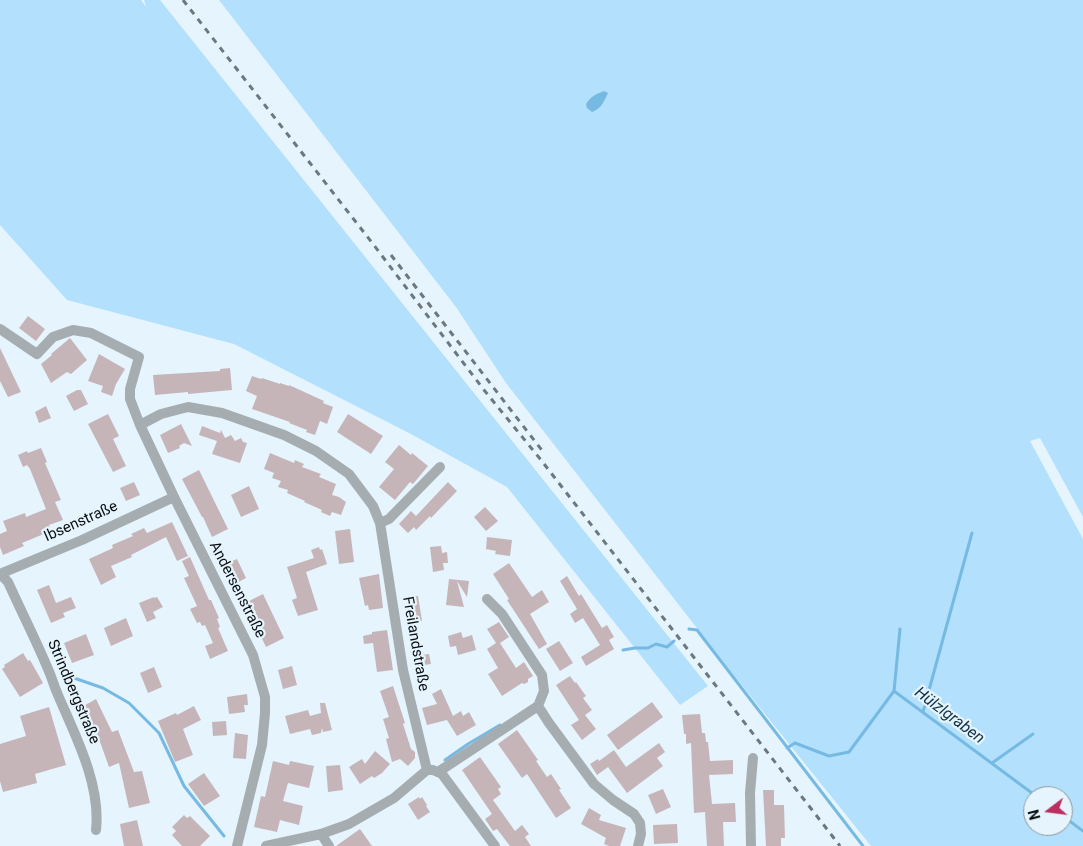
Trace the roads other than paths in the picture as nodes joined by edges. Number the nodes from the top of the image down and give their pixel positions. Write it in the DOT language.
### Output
graph roads {
  1 [pos="0,329"];
  2 [pos="140,425"];
  3 [pos="440,467"];
  4 [pos="174,497"];
  5 [pos="380,523"];
  6 [pos="0,574"];
  7 [pos="487,599"];
  8 [pos="538,706"];
  9 [pos="753,758"];
  10 [pos="427,770"];
  11 [pos="438,772"];
  12 [pos="96,830"];
  13 [pos="321,834"];
  14 [pos="238,846"];
  15 [pos="266,846"];
  16 [pos="329,846"];
  17 [pos="495,846"];
  18 [pos="638,846"];
  19 [pos="751,846"];
  1 -- 2 [label="street, Andersenstraße"];
  2 -- 4 [label="street, Andersenstraße"];
  2 -- 5 [label="street, Freilandstraße"];
  3 -- 5 [label="street"];
  4 -- 6 [label="street, Ibsenstraße"];
  4 -- 14 [label="street, Andersenstraße"];
  5 -- 10 [label="street, Freilandstraße"];
  6 -- 12 [label="street, Strindbergstraße"];
  7 -- 8 [label="street"];
  8 -- 11 [label="street"];
  8 -- 18 [label="street"];
  9 -- 19 [label="street"];
  10 -- 11 [label="street"];
  10 -- 13 [label="street"];
  11 -- 17 [label="street"];
  13 -- 15 [label="street"];
  13 -- 16 [label="street"];
}
